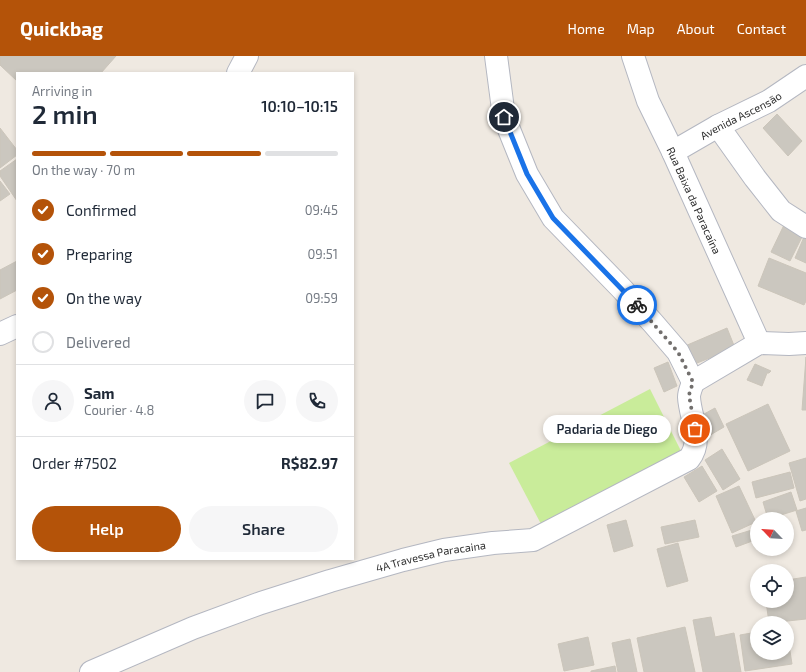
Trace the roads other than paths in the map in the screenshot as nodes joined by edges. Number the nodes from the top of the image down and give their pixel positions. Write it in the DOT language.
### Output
graph roads {
  1 [pos="247,56"];
  2 [pos="496,56"];
  3 [pos="633,56"];
  4 [pos="239,72"];
  5 [pos="806,76"];
  6 [pos="718,126"];
  7 [pos="673,152"];
  8 [pos="806,227"];
  9 [pos="16,326"];
  10 [pos="0,334"];
  11 [pos="759,343"];
  12 [pos="806,343"];
  13 [pos="693,382"];
  14 [pos="91,672"];
  1 -- 4 [label="street"];
  2 -- 13 [label="street"];
  3 -- 7 [label="street, Rua Baixa da Paracaína"];
  5 -- 6 [label="street, Avenida Ascensão"];
  6 -- 7 [label="street, Avenida Ascensão"];
  6 -- 8 [label="street"];
  7 -- 11 [label="street, Rua Baixa da Paracaína"];
  9 -- 10 [label="street"];
  11 -- 12 [label="street"];
  11 -- 13 [label="street"];
  13 -- 14 [label="street, 4A Travessa Paracaina"];
}
